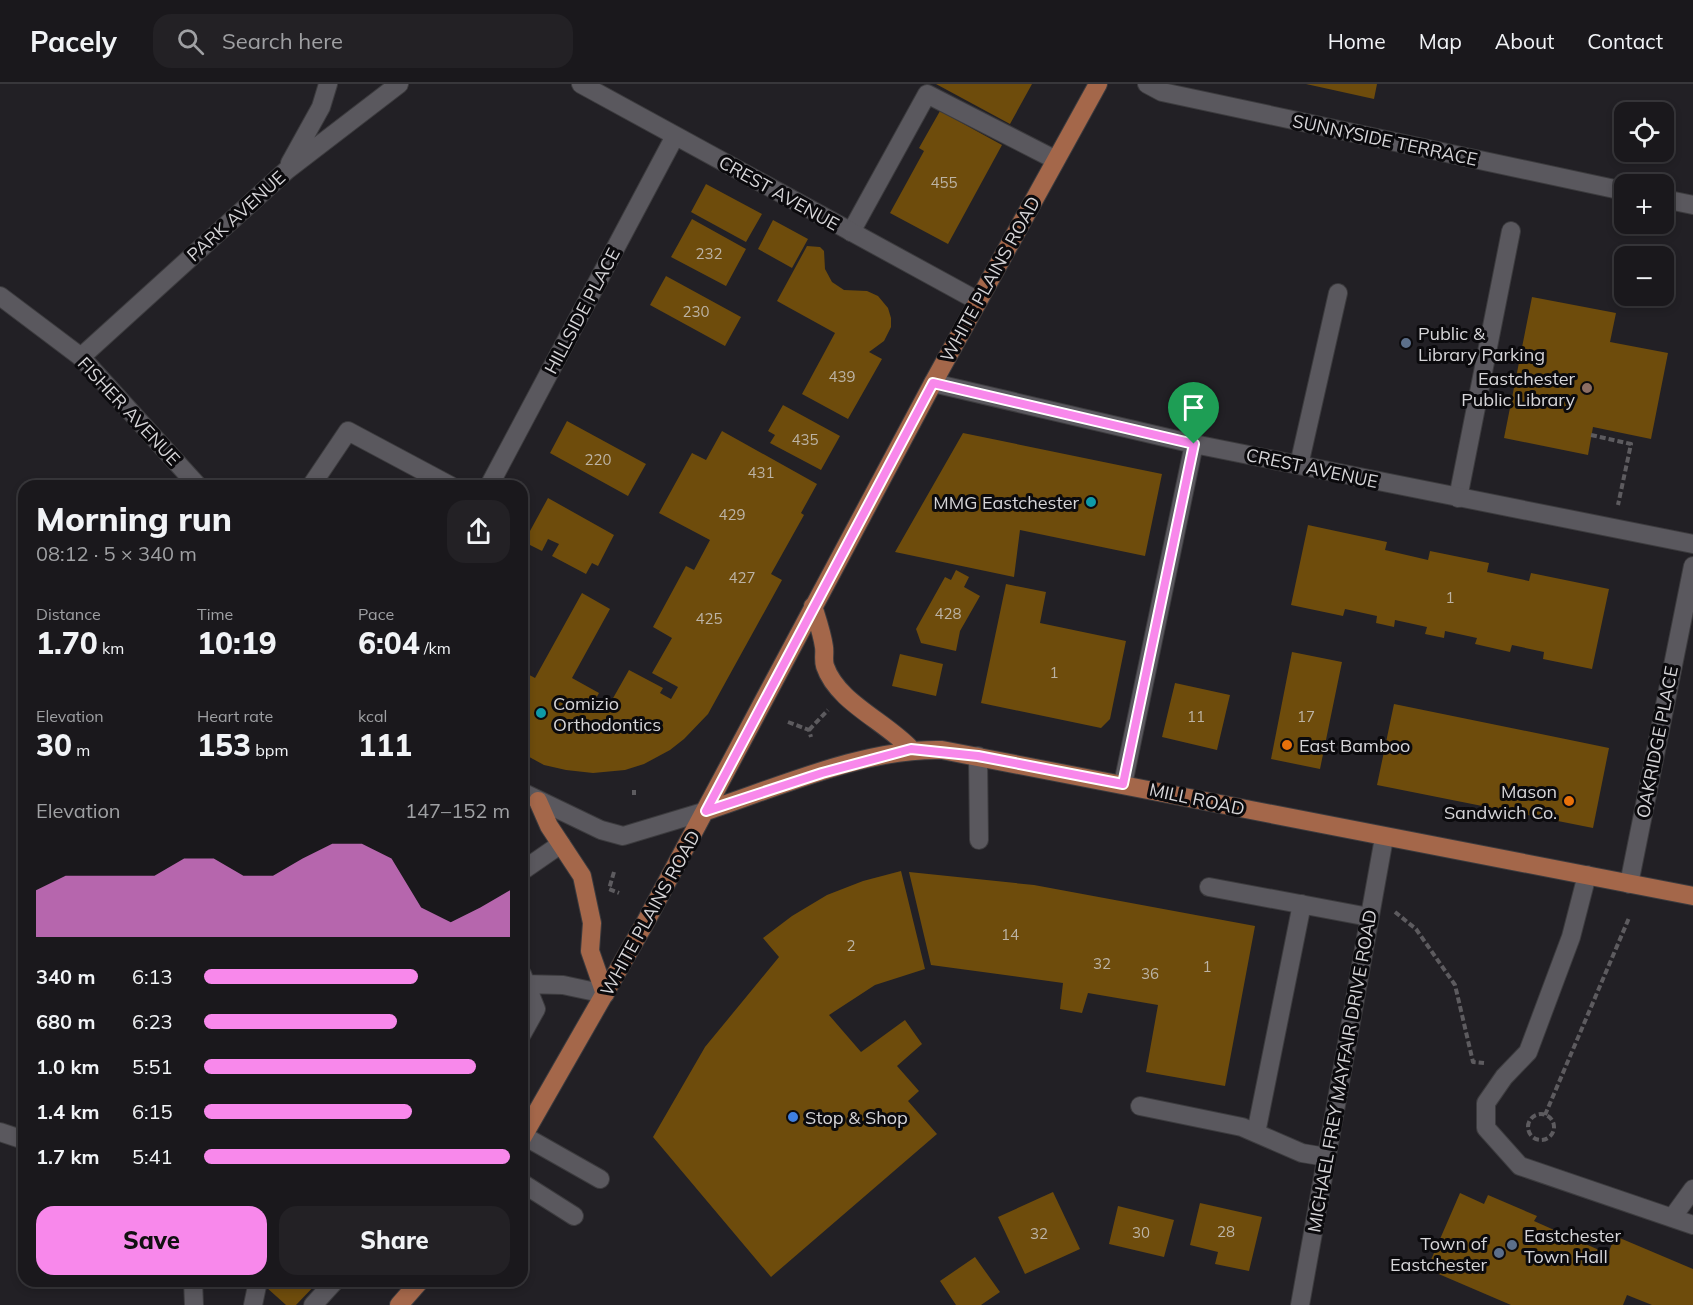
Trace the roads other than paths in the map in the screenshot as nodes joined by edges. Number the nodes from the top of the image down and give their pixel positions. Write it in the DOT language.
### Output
graph roads {
  1 [pos="328,84"];
  2 [pos="399,84"];
  3 [pos="581,84"];
  4 [pos="1098,84"];
  5 [pos="1147,84"];
  6 [pos="675,136"];
  7 [pos="1054,159"];
  8 [pos="287,170"];
  9 [pos="1614,189"];
  10 [pos="1674,201"];
  11 [pos="1693,205"];
  12 [pos="1511,231"];
  13 [pos="851,232"];
  14 [pos="1338,293"];
  15 [pos="0,296"];
  16 [pos="978,301"];
  17 [pos="81,357"];
  18 [pos="933,383"];
  19 [pos="1194,444"];
  20 [pos="1299,465"];
  21 [pos="193,480"];
  22 [pos="315,480"];
  23 [pos="440,480"];
  24 [pos="492,480"];
  25 [pos="1458,498"];
  26 [pos="1693,544"];
  27 [pos="1693,566"];
  28 [pos="813,606"];
  29 [pos="911,749"];
  30 [pos="978,756"];
  31 [pos="1123,784"];
  32 [pos="530,797"];
  33 [pos="706,811"];
  34 [pos="1384,838"];
  35 [pos="979,840"];
  36 [pos="561,843"];
  37 [pos="528,867"];
  38 [pos="1587,875"];
  39 [pos="1629,884"];
  40 [pos="1209,887"];
  41 [pos="1693,896"];
  42 [pos="1302,904"];
  43 [pos="1369,917"];
  44 [pos="528,981"];
  45 [pos="528,992"];
  46 [pos="605,994"];
  47 [pos="528,1024"];
  48 [pos="1140,1106"];
  49 [pos="528,1128"];
  50 [pos="0,1132"];
  51 [pos="1256,1134"];
  52 [pos="18,1138"];
  53 [pos="528,1140"];
  54 [pos="1326,1157"];
  55 [pos="600,1179"];
  56 [pos="528,1187"];
  57 [pos="1693,1189"];
  58 [pos="574,1216"];
  59 [pos="1672,1218"];
  60 [pos="1693,1225"];
  61 [pos="193,1287"];
  62 [pos="257,1287"];
  63 [pos="330,1287"];
  64 [pos="415,1287"];
  65 [pos="194,1305"];
  66 [pos="253,1305"];
  67 [pos="313,1305"];
  68 [pos="399,1305"];
  69 [pos="1300,1305"];
  1 -- 8 [label="street"];
  2 -- 8 [label="street, PARK AVENUE"];
  3 -- 6 [label="street, CREST AVENUE"];
  4 -- 7 [label="main road, WHITE PLAINS ROAD"];
  5 -- 9 [label="street, SUNNYSIDE TERRACE"];
  6 -- 13 [label="street, CREST AVENUE"];
  6 -- 24 [label="street, HILLSIDE PLACE"];
  7 -- 13 [label="street"];
  7 -- 16 [label="main road, WHITE PLAINS ROAD"];
  8 -- 17 [label="street, PARK AVENUE"];
  10 -- 11 [label="street"];
  12 -- 25 [label="street"];
  13 -- 16 [label="street, CREST AVENUE"];
  14 -- 20 [label="street"];
  15 -- 17 [label="street, FISHER AVENUE"];
  16 -- 18 [label="main road, WHITE PLAINS ROAD"];
  17 -- 21 [label="street, FISHER AVENUE"];
  18 -- 19 [label="street, CREST AVENUE"];
  18 -- 28 [label="main road, WHITE PLAINS ROAD"];
  19 -- 20 [label="street, CREST AVENUE"];
  19 -- 31 [label="street"];
  20 -- 25 [label="street, CREST AVENUE"];
  22 -- 23 [label="street"];
  25 -- 26 [label="street, CREST AVENUE"];
  27 -- 39 [label="street, OAKRIDGE PLACE"];
  28 -- 29 [label="main road"];
  28 -- 33 [label="main road, WHITE PLAINS ROAD"];
  29 -- 30 [label="main road, MILL ROAD"];
  29 -- 33 [label="main road, MILL ROAD"];
  30 -- 31 [label="main road, MILL ROAD"];
  30 -- 35 [label="street"];
  31 -- 34 [label="main road, MILL ROAD"];
  32 -- 33 [label="street"];
  32 -- 36 [label="main road"];
  33 -- 46 [label="main road, WHITE PLAINS ROAD"];
  34 -- 38 [label="main road, MILL ROAD"];
  34 -- 43 [label="street, MICHAEL FREY MAYFAIR DRIVE ROAD"];
  36 -- 37 [label="street"];
  36 -- 46 [label="main road"];
  38 -- 39 [label="main road, MILL ROAD"];
  38 -- 59 [label="street"];
  39 -- 41 [label="main road, MILL ROAD"];
  40 -- 42 [label="street"];
  42 -- 43 [label="street"];
  42 -- 51 [label="street"];
  43 -- 54 [label="street, MICHAEL FREY MAYFAIR DRIVE ROAD"];
  44 -- 46 [label="street"];
  45 -- 47 [label="street"];
  46 -- 49 [label="main road, WHITE PLAINS ROAD"];
  48 -- 51 [label="street"];
  50 -- 52 [label="street"];
  51 -- 54 [label="street"];
  53 -- 55 [label="street"];
  54 -- 69 [label="street, MICHAEL FREY MAYFAIR DRIVE ROAD"];
  56 -- 58 [label="street"];
  57 -- 59 [label="street"];
  59 -- 60 [label="street"];
  61 -- 65 [label="street"];
  62 -- 66 [label="street"];
  63 -- 67 [label="street"];
  64 -- 68 [label="main road"];
}
